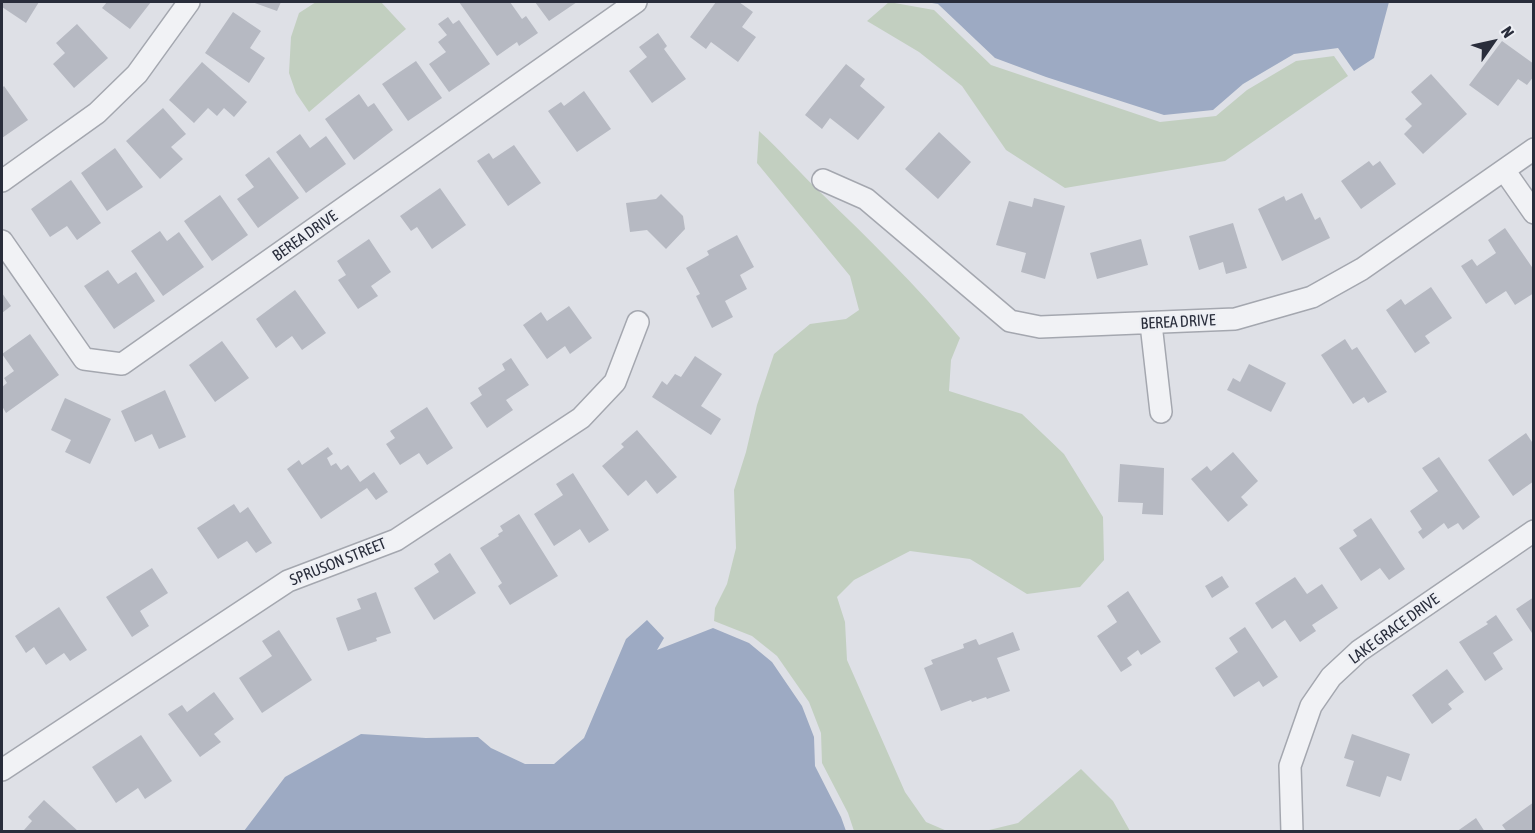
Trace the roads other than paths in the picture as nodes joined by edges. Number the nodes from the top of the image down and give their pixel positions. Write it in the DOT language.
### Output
graph roads {
  1 [pos="189,2"];
  2 [pos="636,2"];
  3 [pos="1533,149"];
  4 [pos="1504,170"];
  5 [pos="824,180"];
  6 [pos="2,181"];
  7 [pos="1533,213"];
  8 [pos="2,241"];
  9 [pos="638,322"];
  10 [pos="1151,324"];
  11 [pos="1161,412"];
  12 [pos="1533,531"];
  13 [pos="2,770"];
  14 [pos="1292,831"];
  1 -- 6 [label="street"];
  2 -- 8 [label="street, BEREA DRIVE"];
  3 -- 4 [label="street, BEREA DRIVE"];
  4 -- 7 [label="street"];
  4 -- 10 [label="street, BEREA DRIVE"];
  5 -- 10 [label="street, BEREA DRIVE"];
  9 -- 13 [label="street, SPRUSON STREET"];
  10 -- 11 [label="street"];
  12 -- 14 [label="street, LAKE GRACE DRIVE"];
}
